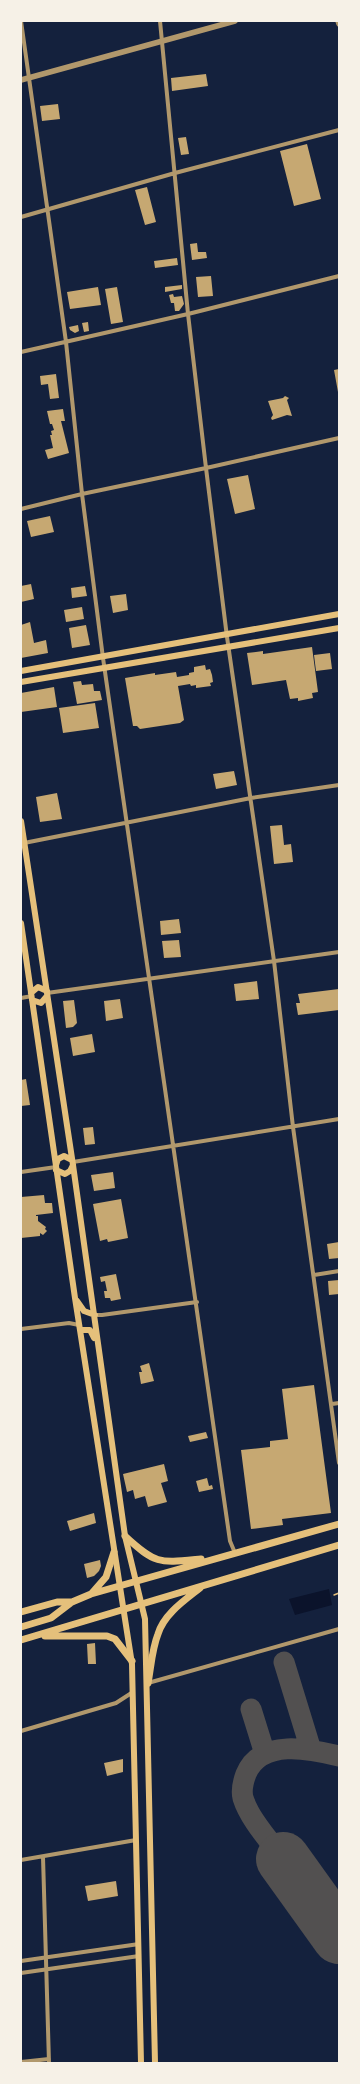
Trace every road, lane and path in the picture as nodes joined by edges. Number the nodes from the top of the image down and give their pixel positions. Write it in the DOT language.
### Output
graph roads {
  1 [pos="21,21"];
  2 [pos="160,21"];
  3 [pos="235,21"];
  4 [pos="162,41"];
  5 [pos="30,78"];
  6 [pos="21,80"];
  7 [pos="339,130"];
  8 [pos="175,173"];
  9 [pos="47,210"];
  10 [pos="21,217"];
  11 [pos="339,276"];
  12 [pos="188,314"];
  13 [pos="66,342"];
  14 [pos="21,352"];
  15 [pos="339,438"];
  16 [pos="206,468"];
  17 [pos="82,494"];
  18 [pos="21,509"];
  19 [pos="339,614"];
  20 [pos="339,628"];
  21 [pos="227,635"];
  22 [pos="229,646"];
  23 [pos="103,656"];
  24 [pos="105,668"];
  25 [pos="21,671"];
  26 [pos="21,682"];
  27 [pos="339,785"];
  28 [pos="251,798"];
  29 [pos="21,822"];
  30 [pos="128,822"];
  31 [pos="23,843"];
  32 [pos="21,923"];
  33 [pos="339,952"];
  34 [pos="274,961"];
  35 [pos="149,978"];
  36 [pos="47,993"];
  37 [pos="32,996"];
  38 [pos="21,998"];
  39 [pos="339,1119"];
  40 [pos="293,1127"];
  41 [pos="174,1146"];
  42 [pos="73,1163"];
  43 [pos="56,1167"];
  44 [pos="21,1172"];
  45 [pos="339,1271"];
  46 [pos="314,1274"];
  47 [pos="75,1298"];
  48 [pos="197,1302"];
  49 [pos="95,1315"];
  50 [pos="79,1327"];
  51 [pos="21,1329"];
  52 [pos="98,1348"];
  53 [pos="339,1403"];
  54 [pos="332,1404"];
  55 [pos="339,1463"];
  56 [pos="339,1524"];
  57 [pos="125,1536"];
  58 [pos="339,1545"];
  59 [pos="114,1552"];
  60 [pos="235,1553"];
  61 [pos="216,1558"];
  62 [pos="138,1581"];
  63 [pos="204,1585"];
  64 [pos="120,1586"];
  65 [pos="339,1593"];
  66 [pos="91,1594"];
  67 [pos="334,1595"];
  68 [pos="72,1602"];
  69 [pos="143,1604"];
  70 [pos="124,1610"];
  71 [pos="21,1612"];
  72 [pos="21,1627"];
  73 [pos="339,1629"];
  74 [pos="35,1636"];
  75 [pos="21,1640"];
  76 [pos="132,1661"];
  77 [pos="148,1683"];
  78 [pos="133,1692"];
  79 [pos="21,1730"];
  80 [pos="136,1840"];
  81 [pos="43,1857"];
  82 [pos="21,1860"];
  83 [pos="139,1944"];
  84 [pos="139,1956"];
  85 [pos="47,1957"];
  86 [pos="21,1961"];
  87 [pos="47,1969"];
  88 [pos="21,1973"];
  89 [pos="49,2061"];
  90 [pos="21,2062"];
  91 [pos="141,2063"];
  92 [pos="156,2063"];
  1 -- 5 [label="street"];
  2 -- 4 [label="street"];
  3 -- 4 [label="street"];
  4 -- 5 [label="street"];
  4 -- 8 [label="street"];
  5 -- 6 [label="street"];
  5 -- 9 [label="street"];
  7 -- 8 [label="street"];
  8 -- 9 [label="street"];
  8 -- 12 [label="street"];
  9 -- 10 [label="street"];
  9 -- 13 [label="street"];
  11 -- 12 [label="street"];
  12 -- 13 [label="street"];
  12 -- 16 [label="street"];
  13 -- 14 [label="street"];
  13 -- 17 [label="street"];
  15 -- 16 [label="street"];
  16 -- 17 [label="street"];
  16 -- 21 [label="street"];
  17 -- 18 [label="street"];
  17 -- 23 [label="street"];
  19 -- 21 [label="main road"];
  20 -- 22 [label="main road"];
  21 -- 22 [label="street"];
  21 -- 23 [label="main road"];
  22 -- 24 [label="main road"];
  22 -- 28 [label="street"];
  23 -- 24 [label="street"];
  23 -- 25 [label="main road"];
  24 -- 26 [label="main road"];
  24 -- 30 [label="street"];
  27 -- 28 [label="street"];
  28 -- 30 [label="street"];
  28 -- 34 [label="street"];
  29 -- 31 [label="main road"];
  30 -- 31 [label="street"];
  30 -- 35 [label="street"];
  31 -- 36 [label="main road"];
  32 -- 37 [label="main road"];
  33 -- 34 [label="street"];
  34 -- 35 [label="street"];
  34 -- 40 [label="street"];
  35 -- 36 [label="street"];
  35 -- 41 [label="street"];
  36 -- 37 [label="main road"];
  36 -- 37 [label="main road"];
  36 -- 42 [label="main road"];
  37 -- 38 [label="street"];
  37 -- 43 [label="main road"];
  39 -- 40 [label="street"];
  40 -- 41 [label="street"];
  40 -- 46 [label="street"];
  41 -- 42 [label="street"];
  41 -- 48 [label="street"];
  42 -- 43 [label="main road"];
  42 -- 43 [label="main road"];
  42 -- 49 [label="main road"];
  43 -- 44 [label="street"];
  43 -- 47 [label="main road"];
  45 -- 46 [label="street"];
  46 -- 54 [label="street"];
  47 -- 49 [label="main road"];
  47 -- 50 [label="main road"];
  48 -- 49 [label="street"];
  48 -- 60 [label="street"];
  49 -- 52 [label="main road"];
  50 -- 51 [label="street"];
  50 -- 52 [label="main road"];
  50 -- 59 [label="main road"];
  52 -- 57 [label="main road"];
  53 -- 54 [label="street"];
  54 -- 55 [label="street"];
  56 -- 60 [label="main road"];
  57 -- 61 [label="main road"];
  57 -- 62 [label="main road"];
  58 -- 63 [label="main road"];
  59 -- 64 [label="main road"];
  59 -- 66 [label="main road"];
  60 -- 61 [label="main road"];
  61 -- 62 [label="main road"];
  62 -- 64 [label="main road"];
  62 -- 69 [label="main road"];
  63 -- 69 [label="main road"];
  63 -- 77 [label="main road"];
  64 -- 66 [label="main road"];
  64 -- 70 [label="main road"];
  65 -- 67 [label="path"];
  66 -- 68 [label="main road"];
  68 -- 71 [label="main road"];
  68 -- 72 [label="main road"];
  69 -- 70 [label="main road"];
  69 -- 77 [label="main road"];
  70 -- 74 [label="main road"];
  70 -- 76 [label="main road"];
  73 -- 77 [label="street"];
  74 -- 75 [label="main road"];
  74 -- 76 [label="main road"];
  76 -- 78 [label="main road"];
  77 -- 92 [label="main road"];
  78 -- 79 [label="street"];
  78 -- 80 [label="main road"];
  80 -- 81 [label="street"];
  80 -- 83 [label="main road"];
  81 -- 82 [label="street"];
  81 -- 85 [label="street"];
  83 -- 84 [label="main road"];
  83 -- 85 [label="street"];
  84 -- 87 [label="street"];
  84 -- 91 [label="main road"];
  85 -- 86 [label="street"];
  85 -- 87 [label="street"];
  87 -- 88 [label="street"];
  87 -- 89 [label="street"];
  89 -- 90 [label="street"];
}
